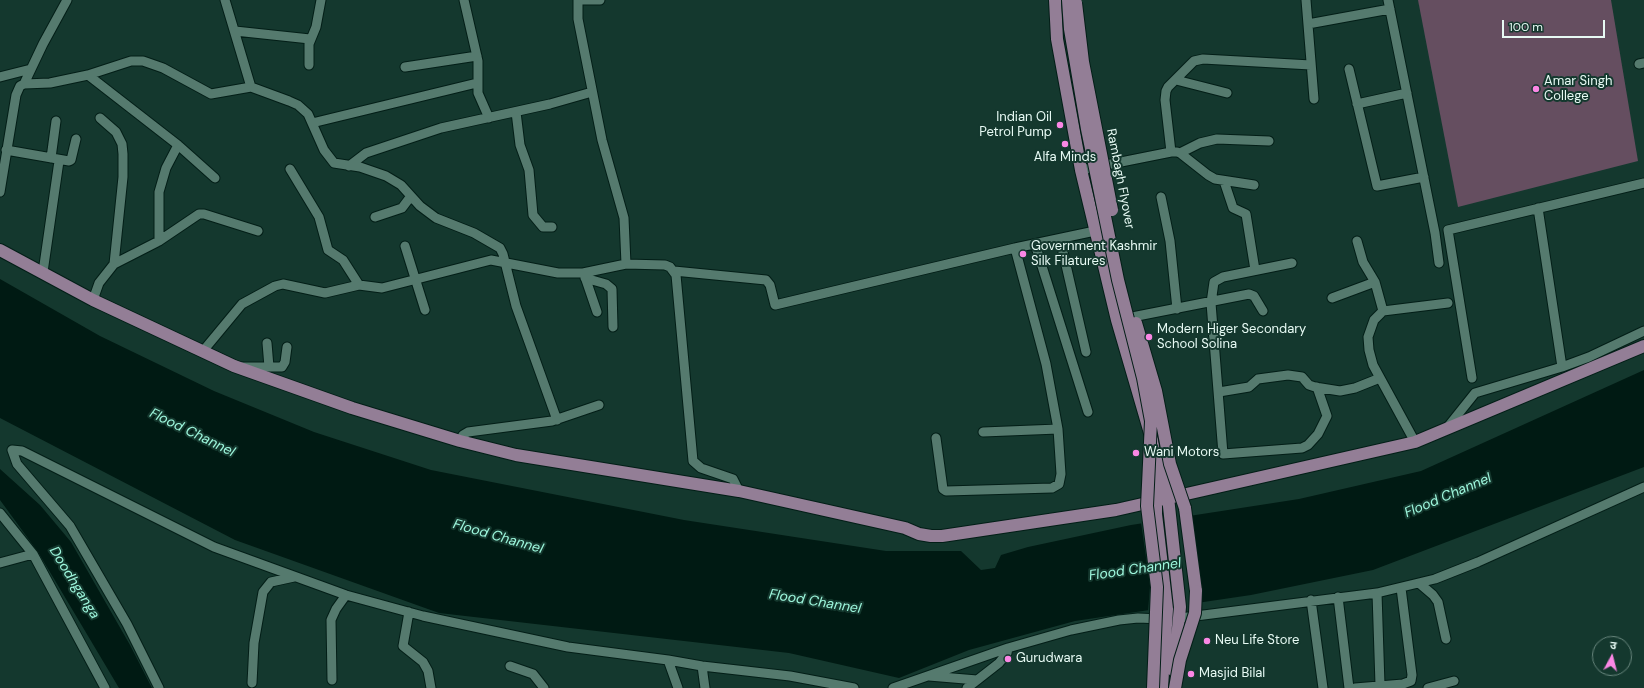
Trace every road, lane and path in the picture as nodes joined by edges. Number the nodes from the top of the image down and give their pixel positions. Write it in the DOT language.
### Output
graph roads {
  1 [pos="67,0"];
  2 [pos="225,0"];
  3 [pos="321,0"];
  4 [pos="464,0"];
  5 [pos="578,0"];
  6 [pos="584,0"];
  7 [pos="600,0"];
  8 [pos="1054,0"];
  9 [pos="1068,0"];
  10 [pos="1075,0"];
  11 [pos="1306,0"];
  12 [pos="1389,4"];
  13 [pos="1308,24"];
  14 [pos="235,32"];
  15 [pos="310,39"];
  16 [pos="477,56"];
  17 [pos="310,64"];
  18 [pos="1310,65"];
  19 [pos="405,67"];
  20 [pos="31,69"];
  21 [pos="1349,69"];
  22 [pos="88,75"];
  23 [pos="0,77"];
  24 [pos="1176,80"];
  25 [pos="477,83"];
  26 [pos="24,84"];
  27 [pos="251,87"];
  28 [pos="592,92"];
  29 [pos="1407,93"];
  30 [pos="1227,94"];
  31 [pos="1314,100"];
  32 [pos="1357,104"];
  33 [pos="516,112"];
  34 [pos="100,118"];
  35 [pos="489,118"];
  36 [pos="56,121"];
  37 [pos="312,123"];
  38 [pos="76,139"];
  39 [pos="1269,141"];
  40 [pos="178,145"];
  41 [pos="6,150"];
  42 [pos="1171,152"];
  43 [pos="1180,153"];
  44 [pos="55,159"];
  45 [pos="349,166"];
  46 [pos="1098,167"];
  47 [pos="290,169"];
  48 [pos="1081,170"];
  49 [pos="1424,177"];
  50 [pos="215,178"];
  51 [pos="1224,182"];
  52 [pos="1644,183"];
  53 [pos="1254,185"];
  54 [pos="0,192"];
  55 [pos="411,196"];
  56 [pos="1161,197"];
  57 [pos="1538,208"];
  58 [pos="375,217"];
  59 [pos="552,227"];
  60 [pos="258,231"];
  61 [pos="1095,231"];
  62 [pos="1060,239"];
  63 [pos="159,241"];
  64 [pos="1357,241"];
  65 [pos="1035,244"];
  66 [pos="405,246"];
  67 [pos="1015,248"];
  68 [pos="0,250"];
  69 [pos="504,261"];
  70 [pos="1292,263"];
  71 [pos="1439,263"];
  72 [pos="114,264"];
  73 [pos="626,264"];
  74 [pos="1255,270"];
  75 [pos="674,271"];
  76 [pos="43,272"];
  77 [pos="584,276"];
  78 [pos="414,279"];
  79 [pos="1375,282"];
  80 [pos="359,285"];
  81 [pos="1332,298"];
  82 [pos="93,300"];
  83 [pos="1448,302"];
  84 [pos="1211,303"];
  85 [pos="1177,309"];
  86 [pos="425,310"];
  87 [pos="1263,311"];
  88 [pos="1383,311"];
  89 [pos="597,312"];
  90 [pos="1131,317"];
  91 [pos="1117,320"];
  92 [pos="613,327"];
  93 [pos="1644,331"];
  94 [pos="267,343"];
  95 [pos="1644,346"];
  96 [pos="287,347"];
  97 [pos="203,351"];
  98 [pos="1086,352"];
  99 [pos="234,366"];
  100 [pos="269,367"];
  101 [pos="1562,367"];
  102 [pos="1380,378"];
  103 [pos="1472,378"];
  104 [pos="1317,388"];
  105 [pos="1219,392"];
  106 [pos="598,405"];
  107 [pos="1088,412"];
  108 [pos="556,420"];
  109 [pos="1058,429"];
  110 [pos="1445,431"];
  111 [pos="983,432"];
  112 [pos="936,438"];
  113 [pos="460,441"];
  114 [pos="1415,442"];
  115 [pos="1644,488"];
  116 [pos="739,491"];
  117 [pos="1168,498"];
  118 [pos="1156,501"];
  119 [pos="0,513"];
  120 [pos="33,554"];
  121 [pos="0,563"];
  122 [pos="295,577"];
  123 [pos="1419,583"];
  124 [pos="1401,588"];
  125 [pos="1377,593"];
  126 [pos="346,595"];
  127 [pos="1338,597"];
  128 [pos="1312,600"];
  129 [pos="408,612"];
  130 [pos="1180,613"];
  131 [pos="1167,614"];
  132 [pos="1446,639"];
  133 [pos="1008,648"];
  134 [pos="668,660"];
  135 [pos="510,666"];
  136 [pos="702,666"];
  137 [pos="926,676"];
  138 [pos="332,680"];
  139 [pos="977,680"];
  140 [pos="1454,681"];
  141 [pos="252,683"];
  142 [pos="1380,685"];
  143 [pos="105,688"];
  144 [pos="159,688"];
  145 [pos="431,688"];
  146 [pos="544,688"];
  147 [pos="678,688"];
  148 [pos="704,688"];
  149 [pos="854,688"];
  150 [pos="893,688"];
  151 [pos="967,688"];
  152 [pos="1153,688"];
  153 [pos="1162,688"];
  154 [pos="1175,688"];
  155 [pos="1323,688"];
  156 [pos="1349,688"];
  157 [pos="1355,688"];
  158 [pos="1428,688"];
  1 -- 20 [label="street"];
  2 -- 14 [label="street"];
  3 -- 15 [label="street"];
  4 -- 16 [label="street"];
  5 -- 28 [label="street"];
  6 -- 7 [label="street"];
  8 -- 48 [label="main road"];
  9 -- 152 [label="main road, Rambagh Flyover, bridge"];
  10 -- 46 [label="main road"];
  10 -- 154 [label="main road, Rambagh Flyover, bridge"];
  11 -- 13 [label="street"];
  12 -- 13 [label="street"];
  12 -- 29 [label="street"];
  13 -- 18 [label="street"];
  14 -- 15 [label="street"];
  14 -- 27 [label="street"];
  15 -- 17 [label="street"];
  16 -- 19 [label="street"];
  16 -- 25 [label="street"];
  18 -- 24 [label="street"];
  18 -- 31 [label="street"];
  20 -- 23 [label="street"];
  20 -- 26 [label="street"];
  21 -- 32 [label="street"];
  22 -- 26 [label="street"];
  22 -- 27 [label="street"];
  22 -- 40 [label="street"];
  24 -- 30 [label="street"];
  24 -- 42 [label="street"];
  25 -- 35 [label="street"];
  25 -- 37 [label="street"];
  26 -- 41 [label="street"];
  27 -- 37 [label="street"];
  28 -- 33 [label="street"];
  28 -- 73 [label="street"];
  29 -- 32 [label="street"];
  29 -- 49 [label="street"];
  32 -- 49 [label="street"];
  33 -- 35 [label="street"];
  33 -- 59 [label="street"];
  34 -- 72 [label="street"];
  35 -- 45 [label="street"];
  36 -- 44 [label="street"];
  37 -- 45 [label="street"];
  38 -- 44 [label="street"];
  39 -- 43 [label="street"];
  40 -- 50 [label="street"];
  40 -- 63 [label="street"];
  41 -- 44 [label="street"];
  41 -- 54 [label="street"];
  42 -- 43 [label="street"];
  42 -- 46 [label="street"];
  43 -- 51 [label="street"];
  44 -- 76 [label="street"];
  45 -- 55 [label="street"];
  46 -- 48 [label="street"];
  46 -- 90 [label="main road"];
  47 -- 80 [label="street"];
  48 -- 61 [label="main road"];
  49 -- 71 [label="street"];
  51 -- 53 [label="street"];
  51 -- 74 [label="street"];
  52 -- 57 [label="street"];
  55 -- 58 [label="street"];
  55 -- 69 [label="street"];
  56 -- 85 [label="street"];
  57 -- 101 [label="street"];
  57 -- 103 [label="street"];
  60 -- 63 [label="street"];
  61 -- 62 [label="street"];
  61 -- 91 [label="main road"];
  62 -- 65 [label="street"];
  62 -- 98 [label="street"];
  63 -- 72 [label="street"];
  64 -- 79 [label="street"];
  65 -- 67 [label="street"];
  65 -- 107 [label="street"];
  66 -- 78 [label="street"];
  67 -- 75 [label="street"];
  67 -- 109 [label="street"];
  68 -- 76 [label="main road"];
  69 -- 77 [label="street"];
  69 -- 78 [label="street"];
  69 -- 108 [label="street"];
  70 -- 74 [label="street"];
  72 -- 82 [label="street"];
  73 -- 75 [label="street"];
  73 -- 77 [label="street"];
  74 -- 84 [label="street"];
  75 -- 116 [label="street"];
  76 -- 82 [label="main road"];
  77 -- 89 [label="street"];
  77 -- 92 [label="street"];
  78 -- 80 [label="street"];
  78 -- 86 [label="street"];
  79 -- 81 [label="street"];
  79 -- 88 [label="street"];
  80 -- 97 [label="street"];
  82 -- 97 [label="main road"];
  83 -- 88 [label="street"];
  84 -- 85 [label="street"];
  84 -- 87 [label="street"];
  84 -- 105 [label="street"];
  85 -- 90 [label="street"];
  88 -- 102 [label="street"];
  90 -- 91 [label="street"];
  90 -- 117 [label="main road"];
  91 -- 118 [label="main road"];
  93 -- 101 [label="street"];
  94 -- 100 [label="street"];
  95 -- 110 [label="main road"];
  96 -- 100 [label="street"];
  97 -- 99 [label="main road"];
  99 -- 100 [label="street"];
  99 -- 113 [label="main road"];
  101 -- 110 [label="street"];
  102 -- 104 [label="street"];
  102 -- 114 [label="street"];
  104 -- 105 [label="street"];
  104 -- 105 [label="street"];
  106 -- 108 [label="street"];
  108 -- 113 [label="street"];
  109 -- 111 [label="street"];
  109 -- 112 [label="street"];
  110 -- 114 [label="main road"];
  113 -- 116 [label="main road"];
  114 -- 117 [label="main road"];
  115 -- 123 [label="street"];
  116 -- 118 [label="main road"];
  117 -- 118 [label="main road"];
  117 -- 130 [label="main road"];
  118 -- 131 [label="main road"];
  119 -- 120 [label="street"];
  120 -- 121 [label="street"];
  120 -- 143 [label="street"];
  122 -- 126 [label="street"];
  122 -- 141 [label="street"];
  122 -- 144 [label="street"];
  123 -- 124 [label="street"];
  123 -- 132 [label="street"];
  124 -- 125 [label="street"];
  124 -- 142 [label="street"];
  125 -- 127 [label="street"];
  125 -- 142 [label="street"];
  126 -- 129 [label="street"];
  126 -- 138 [label="street"];
  127 -- 128 [label="street"];
  127 -- 156 [label="street"];
  128 -- 130 [label="street"];
  128 -- 155 [label="street"];
  129 -- 134 [label="street"];
  129 -- 145 [label="street"];
  130 -- 154 [label="main road"];
  131 -- 133 [label="street"];
  131 -- 153 [label="main road"];
  133 -- 137 [label="street"];
  133 -- 139 [label="street"];
  134 -- 136 [label="street"];
  134 -- 147 [label="street"];
  135 -- 146 [label="street"];
  136 -- 148 [label="street"];
  136 -- 149 [label="street"];
  137 -- 139 [label="street"];
  137 -- 150 [label="street"];
  139 -- 151 [label="street"];
  140 -- 158 [label="street"];
  142 -- 157 [label="street"];
}
